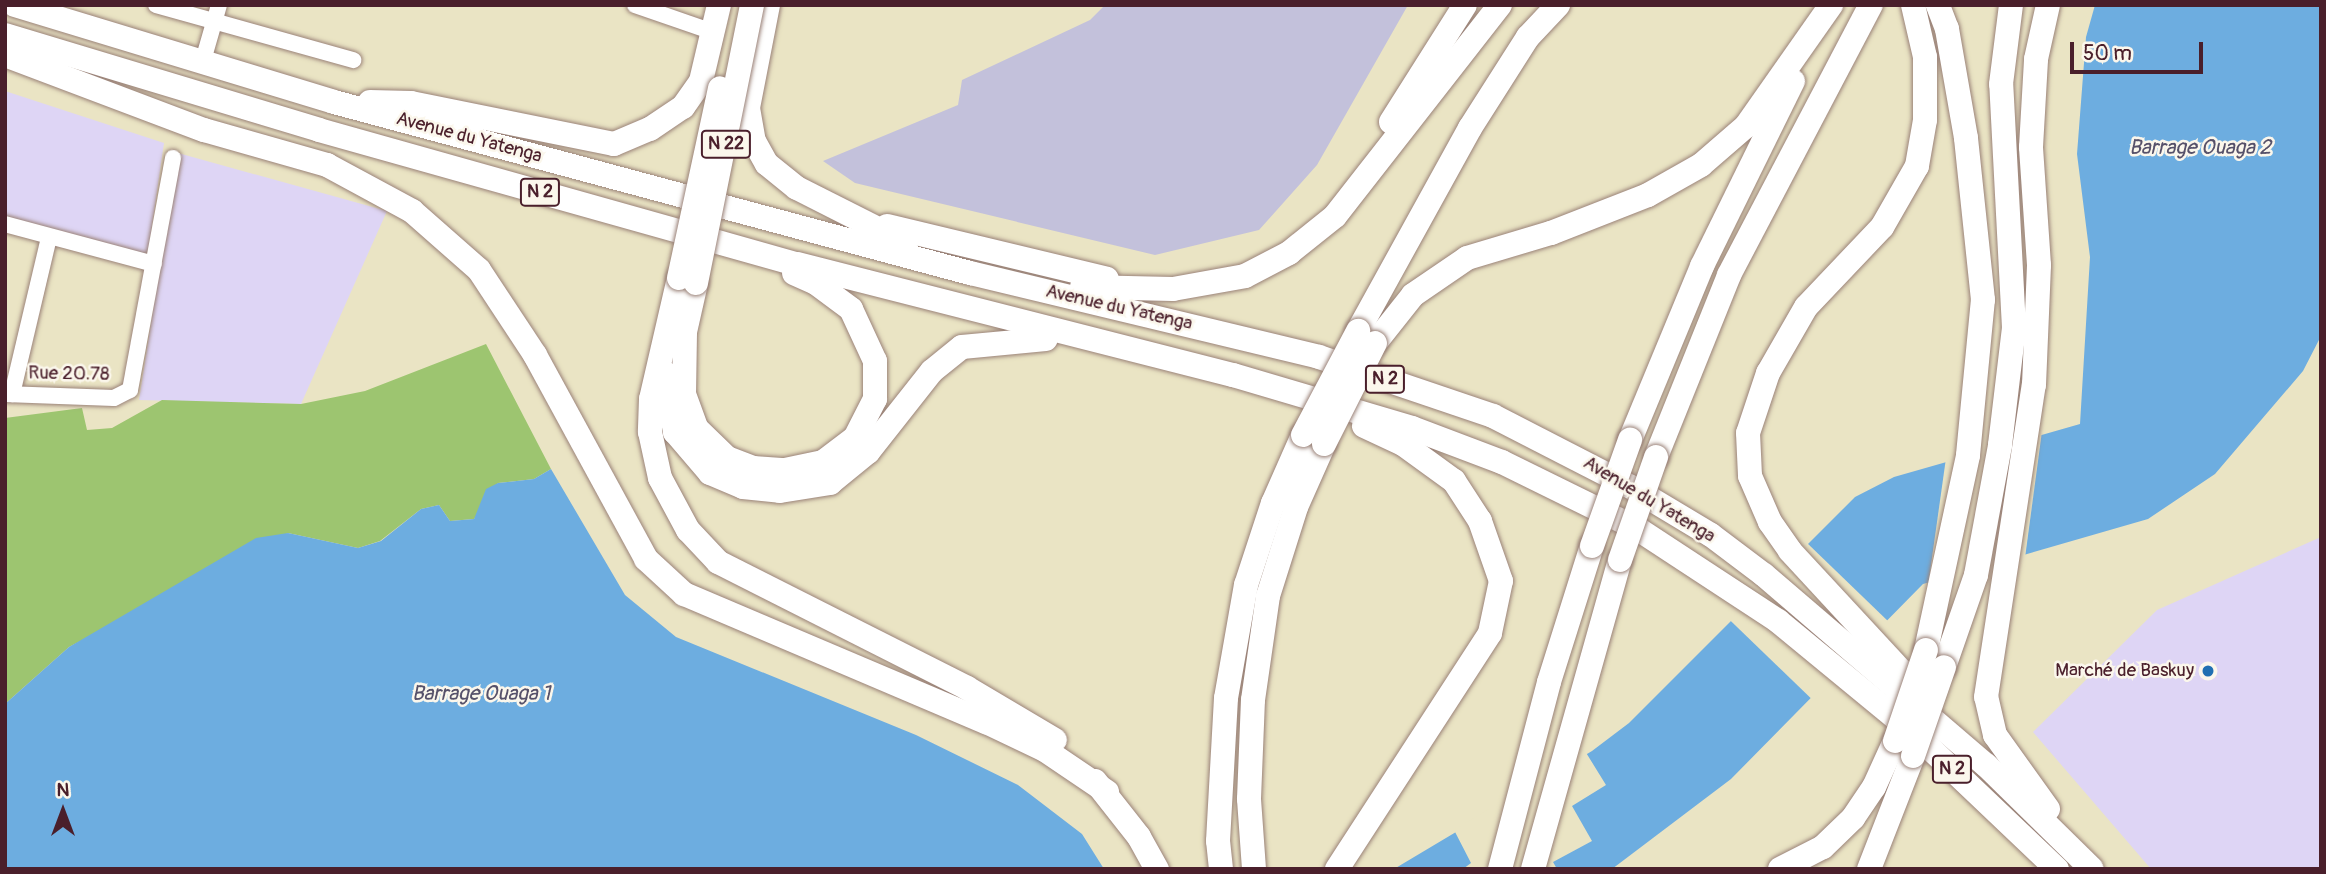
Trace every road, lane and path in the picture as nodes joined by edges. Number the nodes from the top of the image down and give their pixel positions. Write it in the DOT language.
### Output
graph roads {
  1 [pos="15,5"];
  2 [pos="156,5"];
  3 [pos="635,5"];
  4 [pos="719,5"];
  5 [pos="737,5"];
  6 [pos="752,5"];
  7 [pos="768,5"];
  8 [pos="1465,5"];
  9 [pos="1500,5"];
  10 [pos="1558,5"];
  11 [pos="1831,5"];
  12 [pos="1871,5"];
  13 [pos="1913,5"];
  14 [pos="1938,5"];
  15 [pos="2011,5"];
  16 [pos="2048,5"];
  17 [pos="216,13"];
  18 [pos="713,32"];
  19 [pos="5,35"];
  20 [pos="5,55"];
  21 [pos="353,60"];
  22 [pos="202,64"];
  23 [pos="334,102"];
  24 [pos="173,158"];
  25 [pos="845,215"];
  26 [pos="1335,216"];
  27 [pos="5,224"];
  28 [pos="49,237"];
  29 [pos="729,245"];
  30 [pos="154,264"];
  31 [pos="970,272"];
  32 [pos="688,280"];
  33 [pos="1173,289"];
  34 [pos="1367,337"];
  35 [pos="1078,339"];
  36 [pos="664,341"];
  37 [pos="1293,393"];
  38 [pos="9,394"];
  39 [pos="1314,440"];
  40 [pos="1858,656"];
  41 [pos="1904,749"];
  42 [pos="1107,792"];
  43 [pos="2087,864"];
  44 [pos="1157,869"];
  45 [pos="1221,869"];
  46 [pos="1254,869"];
  47 [pos="1337,869"];
  48 [pos="1500,869"];
  49 [pos="1533,869"];
  50 [pos="1780,869"];
  51 [pos="1868,869"];
  52 [pos="2057,869"];
  1 -- 22 [label="main road, Avenue du Yatenga / N 2"];
  2 -- 17 [label="street"];
  3 -- 18 [label="street"];
  4 -- 18 [label="main road"];
  5 -- 32 [label="main road, N 22, bridge"];
  6 -- 32 [label="main road, N 22, bridge"];
  7 -- 25 [label="main road"];
  8 -- 26 [label="main road"];
  9 -- 26 [label="main road"];
  10 -- 34 [label="main road"];
  11 -- 34 [label="main road"];
  11 -- 48 [label="main road, bridge"];
  12 -- 49 [label="main road, bridge"];
  13 -- 40 [label="main road"];
  14 -- 41 [label="main road, bridge"];
  15 -- 41 [label="main road, bridge"];
  16 -- 43 [label="main road"];
  17 -- 21 [label="street"];
  17 -- 22 [label="street"];
  18 -- 23 [label="main road"];
  19 -- 29 [label="main road, Avenue du Yatenga / N 2"];
  20 -- 42 [label="main road"];
  22 -- 23 [label="main road, Avenue du Yatenga / N 2"];
  23 -- 31 [label="main road, Avenue du Yatenga / N 2"];
  24 -- 30 [label="street"];
  25 -- 31 [label="main road"];
  25 -- 33 [label="main road"];
  26 -- 33 [label="main road"];
  27 -- 28 [label="street"];
  28 -- 30 [label="street"];
  28 -- 38 [label="street"];
  29 -- 32 [label="main road"];
  29 -- 35 [label="main road, Avenue du Yatenga / N 2"];
  30 -- 38 [label="street, Rue 20.78"];
  31 -- 33 [label="main road"];
  31 -- 40 [label="main road, Avenue du Yatenga / N 2"];
  32 -- 36 [label="main road"];
  34 -- 39 [label="main road, bridge"];
  35 -- 36 [label="main road"];
  35 -- 37 [label="main road, Avenue du Yatenga / N 2"];
  36 -- 42 [label="main road"];
  37 -- 40 [label="main road, Avenue du Yatenga / N 2"];
  37 -- 47 [label="main road"];
  39 -- 45 [label="main road"];
  39 -- 46 [label="main road"];
  40 -- 43 [label="main road, N 2"];
  40 -- 52 [label="main road, Avenue du Yatenga / N 2"];
  41 -- 50 [label="main road"];
  41 -- 51 [label="main road"];
  42 -- 44 [label="main road"];
}
